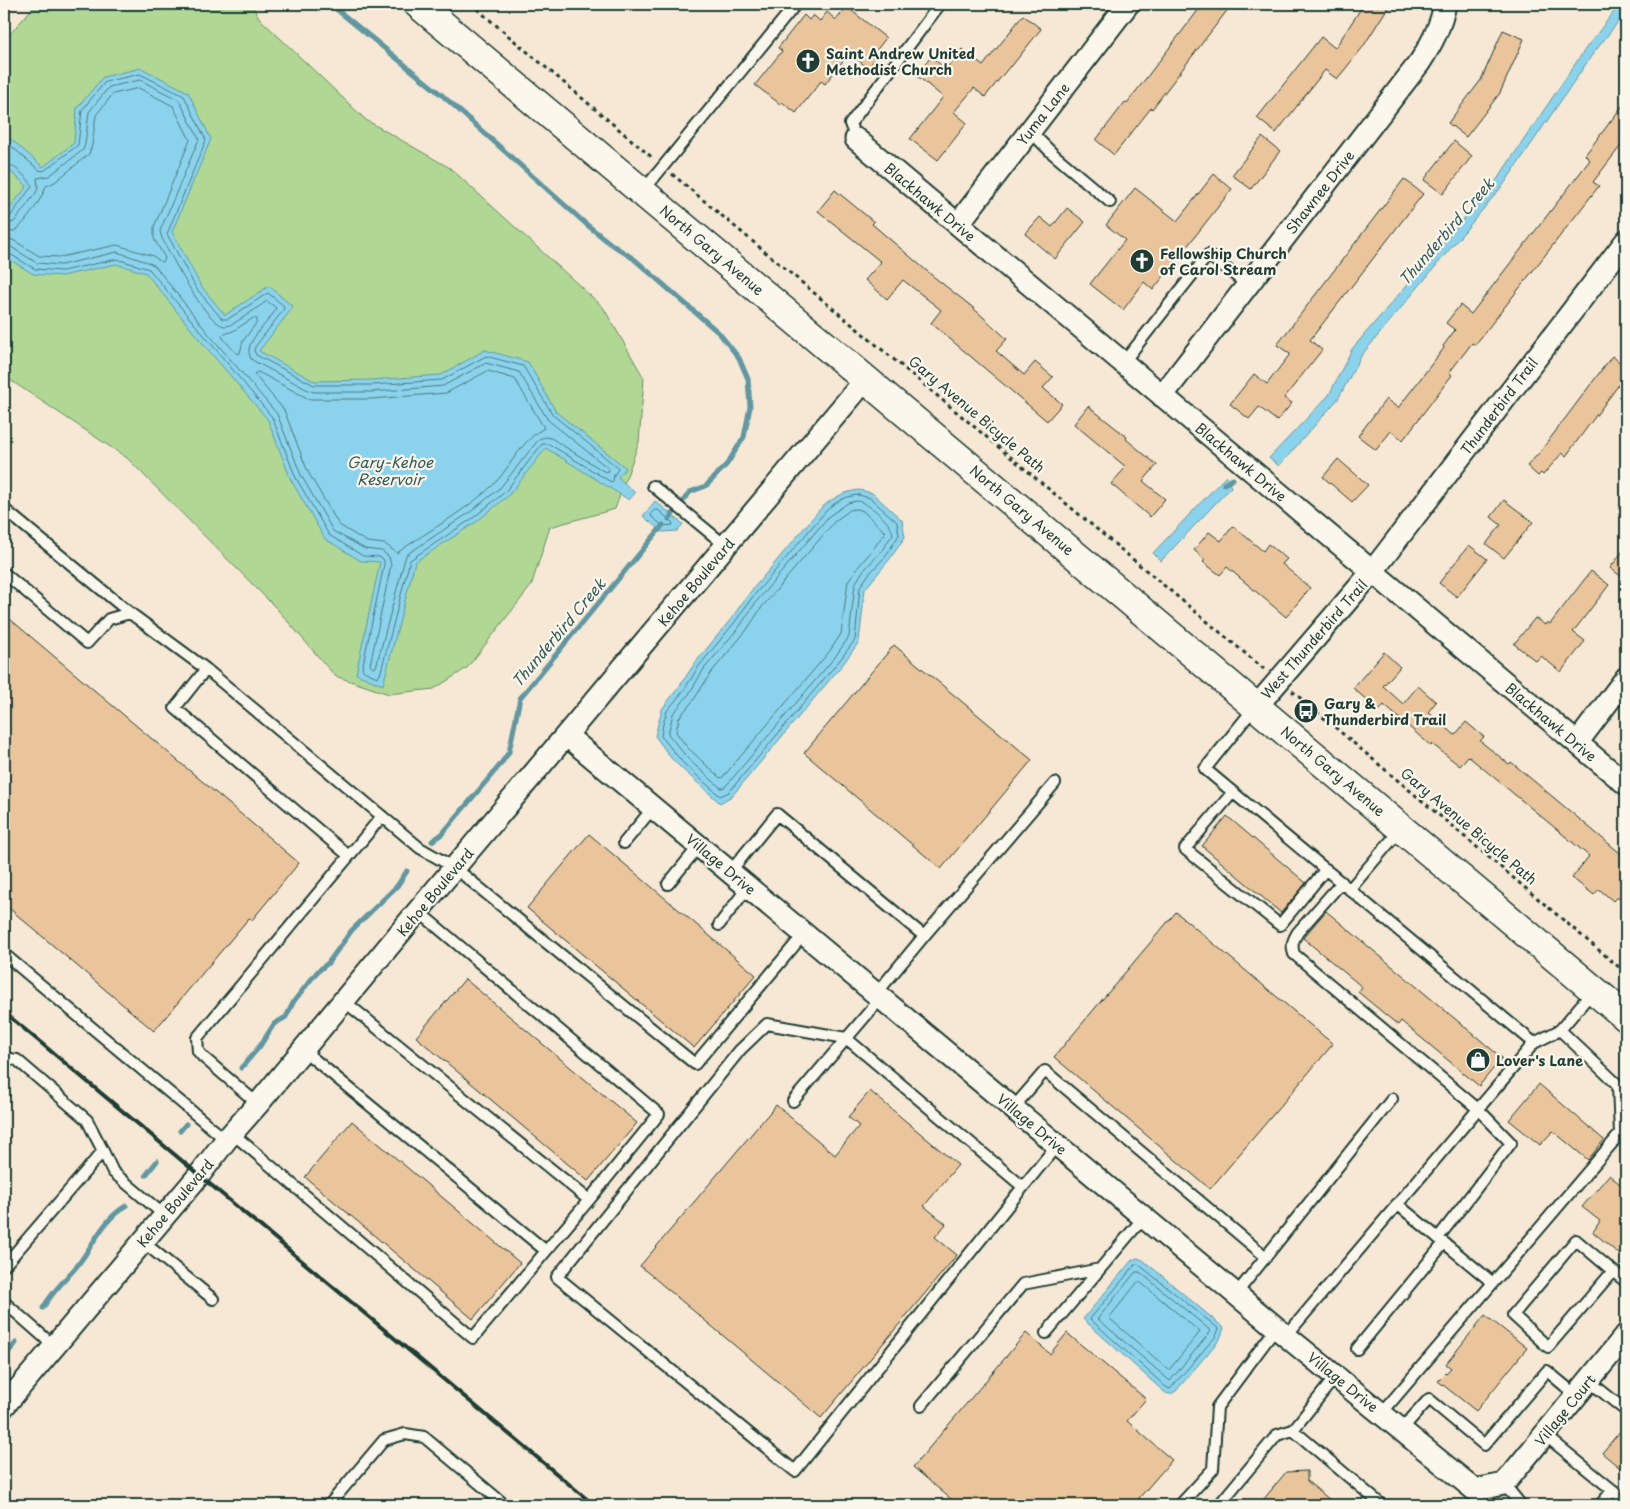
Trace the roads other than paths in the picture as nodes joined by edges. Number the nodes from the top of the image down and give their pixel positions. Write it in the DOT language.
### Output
graph roads {
  1 [pos="418,4"];
  2 [pos="796,4"];
  3 [pos="940,4"];
  4 [pos="1128,4"];
  5 [pos="1445,4"];
  6 [pos="1030,131"];
  7 [pos="856,139"];
  8 [pos="642,192"];
  9 [pos="1110,202"];
  10 [pos="958,224"];
  11 [pos="1626,241"];
  12 [pos="1248,285"];
  13 [pos="1124,363"];
  14 [pos="866,379"];
  15 [pos="1162,396"];
  16 [pos="653,486"];
  17 [pos="4,508"];
  18 [pos="726,546"];
  19 [pos="1372,572"];
  20 [pos="4,573"];
  21 [pos="130,613"];
  22 [pos="206,669"];
  23 [pos="1626,678"];
  24 [pos="1256,706"];
  25 [pos="567,736"];
  26 [pos="1577,743"];
  27 [pos="1055,783"];
  28 [pos="1626,784"];
  29 [pos="1233,792"];
  30 [pos="653,808"];
  31 [pos="382,816"];
  32 [pos="1401,828"];
  33 [pos="624,843"];
  34 [pos="699,846"];
  35 [pos="349,856"];
  36 [pos="455,868"];
  37 [pos="1326,869"];
  38 [pos="730,872"];
  39 [pos="1342,882"];
  40 [pos="668,884"];
  41 [pos="748,887"];
  42 [pos="1350,889"];
  43 [pos="418,911"];
  44 [pos="720,925"];
  45 [pos="804,934"];
  46 [pos="924,936"];
  47 [pos="4,954"];
  48 [pos="1593,990"];
  49 [pos="878,996"];
  50 [pos="344,1001"];
  51 [pos="1626,1017"];
  52 [pos="1560,1030"];
  53 [pos="846,1038"];
  54 [pos="1534,1043"];
  55 [pos="303,1050"];
  56 [pos="4,1058"];
  57 [pos="1392,1098"];
  58 [pos="793,1101"];
  59 [pos="258,1104"];
  60 [pos="1012,1108"];
  61 [pos="1478,1109"];
  62 [pos="229,1136"];
  63 [pos="1057,1145"];
  64 [pos="103,1151"];
  65 [pos="1023,1187"];
  66 [pos="589,1200"];
  67 [pos="1397,1204"];
  68 [pos="164,1215"];
  69 [pos="1144,1217"];
  70 [pos="1441,1240"];
  71 [pos="142,1241"];
  72 [pos="546,1251"];
  73 [pos="1266,1256"];
  74 [pos="4,1266"];
  75 [pos="1100,1269"];
  76 [pos="1613,1271"];
  77 [pos="1626,1282"];
  78 [pos="1493,1283"];
  79 [pos="1236,1294"];
  80 [pos="213,1299"];
  81 [pos="4,1302"];
  82 [pos="1046,1332"];
  83 [pos="1281,1332"];
  84 [pos="1626,1335"];
  85 [pos="54,1346"];
  86 [pos="1357,1349"];
  87 [pos="1336,1376"];
  88 [pos="1583,1388"];
  89 [pos="4,1406"];
  90 [pos="921,1406"];
  91 [pos="1625,1410"];
  92 [pos="1381,1414"];
  93 [pos="1292,1430"];
  94 [pos="1402,1430"];
  95 [pos="1545,1435"];
  96 [pos="1504,1484"];
  97 [pos="1613,1490"];
  98 [pos="1626,1501"];
  99 [pos="329,1505"];
  100 [pos="504,1505"];
  101 [pos="1180,1505"];
  102 [pos="1219,1505"];
  103 [pos="1382,1505"];
  104 [pos="1521,1505"];
  105 [pos="1600,1505"];
  1 -- 8 [label="street, North Gary Avenue"];
  2 -- 8 [label="lane"];
  3 -- 7 [label="lane"];
  4 -- 6 [label="street, Yuma Lane"];
  5 -- 12 [label="street, Shawnee Drive"];
  6 -- 9 [label="lane"];
  6 -- 10 [label="street, Yuma Lane"];
  7 -- 10 [label="street, Blackhawk Drive"];
  8 -- 14 [label="street, North Gary Avenue"];
  10 -- 13 [label="street, Blackhawk Drive"];
  11 -- 19 [label="street, Thunderbird Trail"];
  12 -- 13 [label="lane"];
  12 -- 15 [label="street, Shawnee Drive"];
  13 -- 15 [label="street, Blackhawk Drive"];
  14 -- 18 [label="street, Kehoe Boulevard"];
  14 -- 24 [label="street, North Gary Avenue"];
  15 -- 19 [label="street, Blackhawk Drive"];
  16 -- 18 [label="lane"];
  17 -- 21 [label="lane"];
  18 -- 25 [label="street, Kehoe Boulevard"];
  19 -- 24 [label="street, West Thunderbird Trail"];
  19 -- 26 [label="street, Blackhawk Drive"];
  20 -- 21 [label="lane"];
  21 -- 22 [label="lane"];
  22 -- 31 [label="lane"];
  22 -- 35 [label="lane"];
  23 -- 26 [label="street"];
  24 -- 29 [label="lane"];
  24 -- 32 [label="street, North Gary Avenue"];
  25 -- 30 [label="street, Village Drive"];
  25 -- 36 [label="street, Kehoe Boulevard"];
  26 -- 28 [label="street, Blackhawk Drive"];
  27 -- 46 [label="lane"];
  29 -- 37 [label="lane"];
  29 -- 37 [label="lane"];
  30 -- 33 [label="lane"];
  30 -- 34 [label="street, Village Drive"];
  31 -- 35 [label="lane"];
  31 -- 36 [label="lane"];
  32 -- 42 [label="lane"];
  32 -- 48 [label="street, North Gary Avenue"];
  34 -- 38 [label="street, Village Drive"];
  34 -- 40 [label="lane"];
  35 -- 59 [label="lane"];
  36 -- 43 [label="street, Kehoe Boulevard"];
  36 -- 45 [label="lane"];
  37 -- 39 [label="lane"];
  38 -- 41 [label="street, Village Drive"];
  38 -- 46 [label="lane"];
  39 -- 42 [label="lane"];
  39 -- 61 [label="lane"];
  41 -- 44 [label="lane"];
  41 -- 45 [label="street, Village Drive"];
  42 -- 54 [label="lane"];
  43 -- 50 [label="street, Kehoe Boulevard"];
  43 -- 66 [label="lane"];
  45 -- 49 [label="street, Village Drive"];
  46 -- 49 [label="lane"];
  47 -- 62 [label="lane"];
  48 -- 51 [label="street, North Gary Avenue"];
  48 -- 52 [label="lane"];
  49 -- 53 [label="lane"];
  49 -- 60 [label="street, Village Drive"];
  50 -- 55 [label="street, Kehoe Boulevard"];
  50 -- 66 [label="lane"];
  52 -- 54 [label="lane"];
  52 -- 78 [label="lane"];
  53 -- 58 [label="lane"];
  53 -- 65 [label="lane"];
  53 -- 65 [label="lane"];
  54 -- 61 [label="lane"];
  55 -- 59 [label="street, Kehoe Boulevard"];
  55 -- 72 [label="lane"];
  56 -- 64 [label="lane"];
  57 -- 73 [label="lane"];
  59 -- 62 [label="street, Kehoe Boulevard"];
  60 -- 63 [label="street, Village Drive"];
  60 -- 73 [label="lane"];
  61 -- 67 [label="lane"];
  61 -- 70 [label="lane"];
  62 -- 68 [label="street, Kehoe Boulevard"];
  62 -- 72 [label="lane"];
  63 -- 65 [label="lane"];
  63 -- 69 [label="street, Village Drive"];
  64 -- 68 [label="lane"];
  64 -- 74 [label="lane"];
  66 -- 72 [label="lane"];
  67 -- 70 [label="lane"];
  67 -- 83 [label="lane"];
  68 -- 71 [label="street, Kehoe Boulevard"];
  69 -- 75 [label="lane"];
  69 -- 79 [label="street, Village Drive"];
  70 -- 78 [label="lane"];
  70 -- 86 [label="lane"];
  71 -- 80 [label="lane"];
  71 -- 85 [label="street, Kehoe Boulevard"];
  73 -- 79 [label="lane"];
  75 -- 82 [label="lane"];
  75 -- 90 [label="lane"];
  76 -- 76 [label="lane"];
  76 -- 77 [label="lane"];
  78 -- 92 [label="lane"];
  79 -- 83 [label="street, Village Drive"];
  81 -- 85 [label="lane"];
  83 -- 87 [label="street, Village Drive"];
  83 -- 101 [label="lane"];
  84 -- 88 [label="street, Village Court"];
  85 -- 89 [label="street, Kehoe Boulevard"];
  87 -- 92 [label="street, Village Drive"];
  87 -- 93 [label="lane"];
  88 -- 91 [label="lane"];
  88 -- 94 [label="lane"];
  88 -- 95 [label="street, Village Court"];
  92 -- 94 [label="street, Village Drive"];
  93 -- 102 [label="lane"];
  93 -- 103 [label="lane"];
  94 -- 96 [label="street, Village Drive"];
  95 -- 96 [label="street, Village Court"];
  95 -- 97 [label="lane"];
  96 -- 104 [label="lane"];
  97 -- 98 [label="lane"];
  97 -- 105 [label="lane"];
  99 -- 100 [label="lane"];
}
